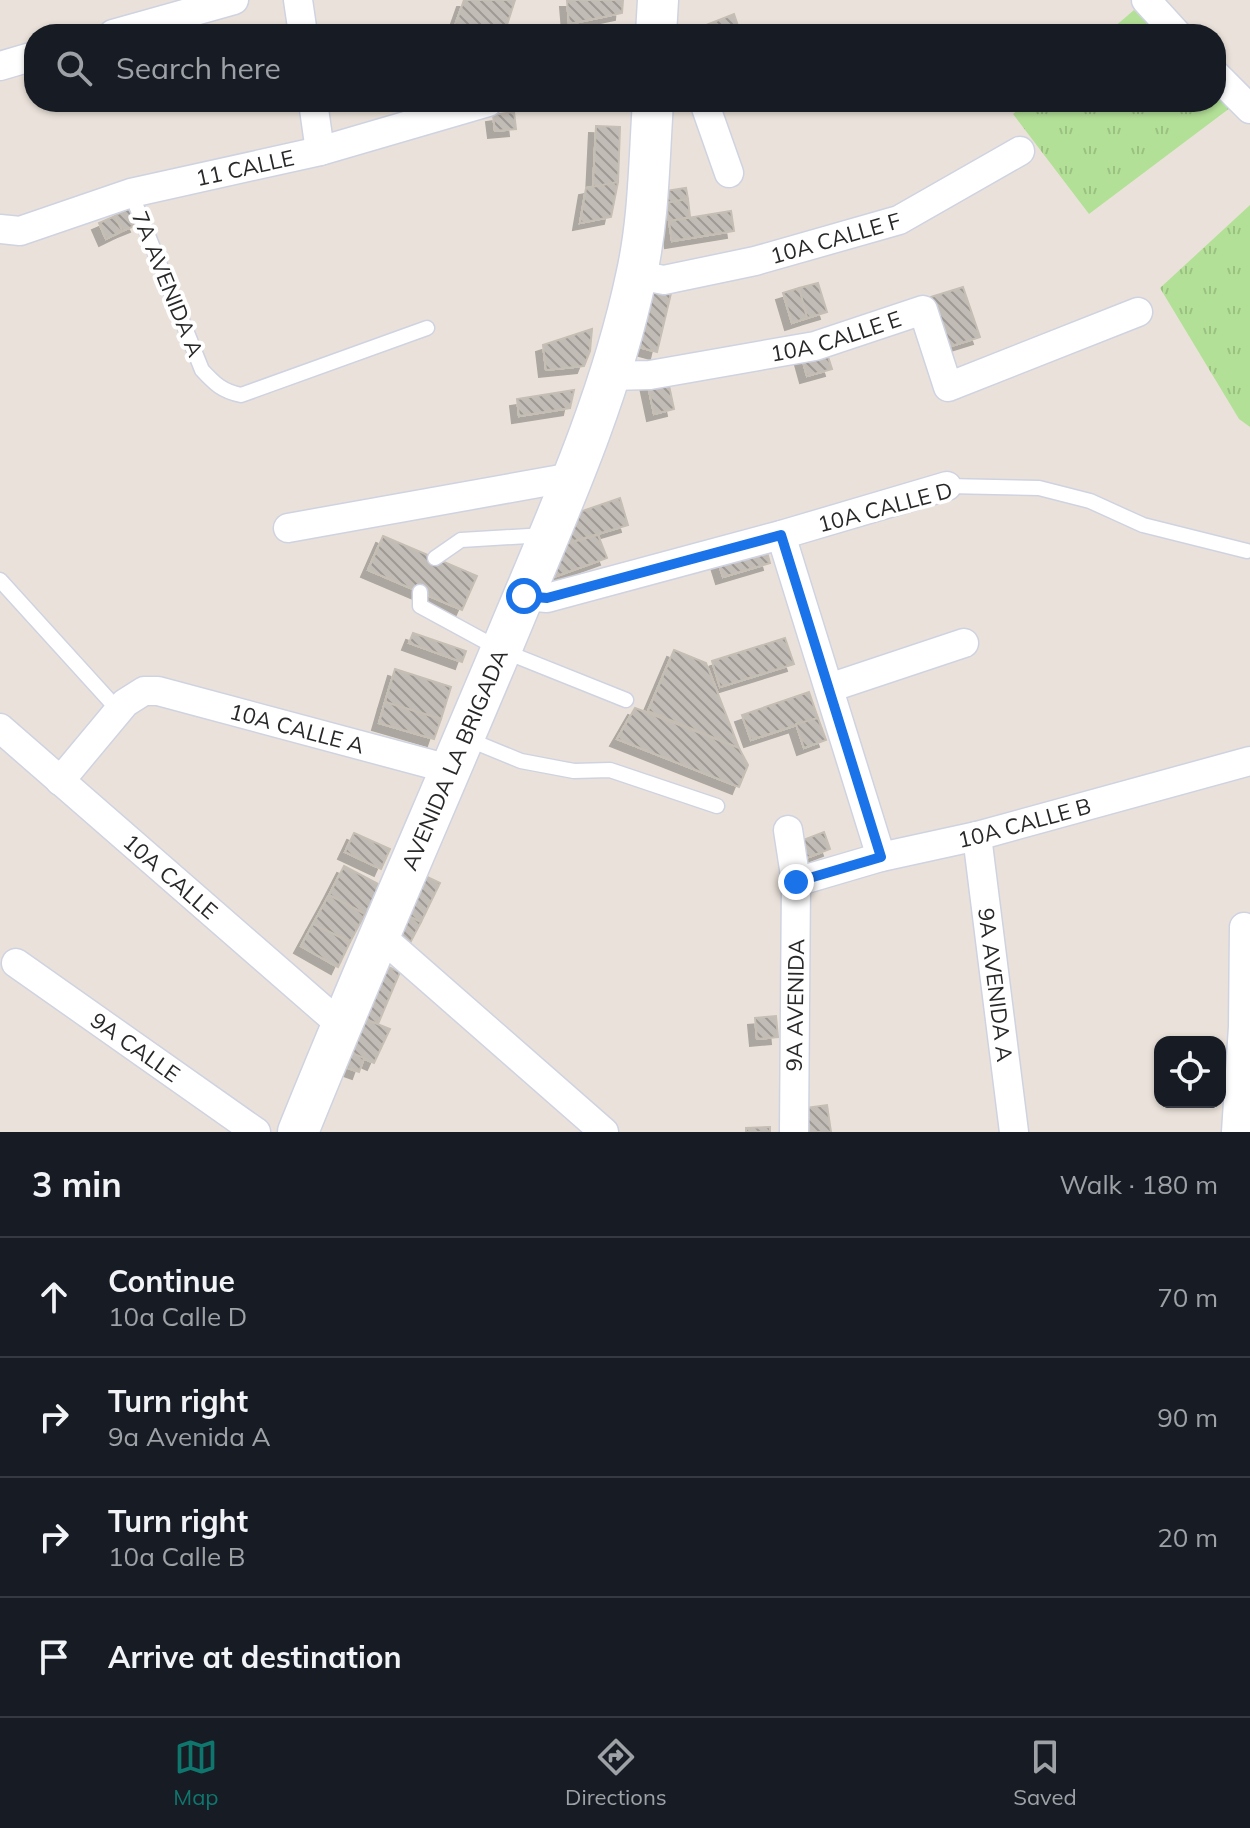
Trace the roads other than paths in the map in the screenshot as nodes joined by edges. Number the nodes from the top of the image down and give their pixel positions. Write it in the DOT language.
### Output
graph roads {
  1 [pos="234,0"];
  2 [pos="298,0"];
  3 [pos="658,0"];
  4 [pos="1146,0"];
  5 [pos="149,24"];
  6 [pos="302,24"];
  7 [pos="657,24"];
  8 [pos="1168,24"];
  9 [pos="24,59"];
  10 [pos="0,66"];
  11 [pos="1226,85"];
  12 [pos="1250,109"];
  13 [pos="314,112"];
  14 [pos="454,112"];
  15 [pos="652,112"];
  16 [pos="708,112"];
  17 [pos="320,151"];
  18 [pos="1020,151"];
  19 [pos="729,173"];
  20 [pos="131,193"];
  21 [pos="0,229"];
  22 [pos="637,275"];
  23 [pos="1138,312"];
  24 [pos="427,328"];
  25 [pos="610,376"];
  26 [pos="572,477"];
  27 [pos="947,486"];
  28 [pos="288,528"];
  29 [pos="550,535"];
  30 [pos="781,535"];
  31 [pos="1247,551"];
  32 [pos="435,558"];
  33 [pos="0,580"];
  34 [pos="419,595"];
  35 [pos="524,596"];
  36 [pos="964,643"];
  37 [pos="501,650"];
  38 [pos="829,688"];
  39 [pos="626,700"];
  40 [pos="119,711"];
  41 [pos="0,728"];
  42 [pos="456,753"];
  43 [pos="1250,761"];
  44 [pos="60,781"];
  45 [pos="717,806"];
  46 [pos="788,830"];
  47 [pos="977,836"];
  48 [pos="881,857"];
  49 [pos="796,882"];
  50 [pos="1244,927"];
  51 [pos="378,934"];
  52 [pos="16,963"];
  53 [pos="341,1025"];
  54 [pos="1247,1027"];
  55 [pos="1244,1084"];
  56 [pos="256,1132"];
  57 [pos="298,1132"];
  58 [pos="604,1132"];
  59 [pos="794,1132"];
  60 [pos="1014,1132"];
  61 [pos="1236,1132"];
  1 -- 5 [label="street"];
  2 -- 6 [label="street"];
  3 -- 7 [label="main road"];
  4 -- 8 [label="street"];
  9 -- 10 [label="street"];
  11 -- 12 [label="street"];
  13 -- 17 [label="street"];
  14 -- 17 [label="street, 11 CALLE"];
  15 -- 22 [label="main road, AVENIDA LA BRIGADA"];
  16 -- 19 [label="street"];
  17 -- 20 [label="street, 11 CALLE"];
  18 -- 22 [label="street, 10A CALLE F"];
  20 -- 21 [label="street, 11 CALLE"];
  20 -- 24 [label="lane, 7A AVENIDA A"];
  22 -- 25 [label="main road, AVENIDA LA BRIGADA"];
  23 -- 25 [label="street, 10A CALLE E"];
  25 -- 26 [label="main road, AVENIDA LA BRIGADA"];
  26 -- 28 [label="street"];
  26 -- 29 [label="main road, AVENIDA LA BRIGADA"];
  27 -- 30 [label="street, 10A CALLE D"];
  27 -- 31 [label="lane, 10A CALLE D"];
  29 -- 32 [label="lane"];
  29 -- 35 [label="main road, AVENIDA LA BRIGADA"];
  30 -- 35 [label="street, 10A CALLE D"];
  30 -- 38 [label="street"];
  33 -- 40 [label="lane"];
  34 -- 37 [label="lane"];
  35 -- 37 [label="main road, AVENIDA LA BRIGADA"];
  36 -- 38 [label="street"];
  37 -- 39 [label="lane"];
  37 -- 42 [label="main road, AVENIDA LA BRIGADA"];
  38 -- 48 [label="street"];
  40 -- 42 [label="street, 10A CALLE A"];
  40 -- 44 [label="street"];
  41 -- 44 [label="street, 10A CALLE"];
  42 -- 45 [label="lane"];
  42 -- 51 [label="main road, AVENIDA LA BRIGADA"];
  43 -- 47 [label="street, 10A CALLE B"];
  44 -- 53 [label="street, 10A CALLE"];
  46 -- 49 [label="street, 9A AVENIDA"];
  47 -- 48 [label="street, 10A CALLE B"];
  47 -- 60 [label="street, 9A AVENIDA A"];
  48 -- 49 [label="street, 10A CALLE B"];
  49 -- 59 [label="street, 9A AVENIDA"];
  50 -- 54 [label="street"];
  51 -- 53 [label="main road, AVENIDA LA BRIGADA"];
  51 -- 58 [label="street"];
  52 -- 56 [label="street, 9A CALLE"];
  53 -- 57 [label="main road, AVENIDA LA BRIGADA"];
  54 -- 55 [label="street"];
  55 -- 61 [label="street"];
}
